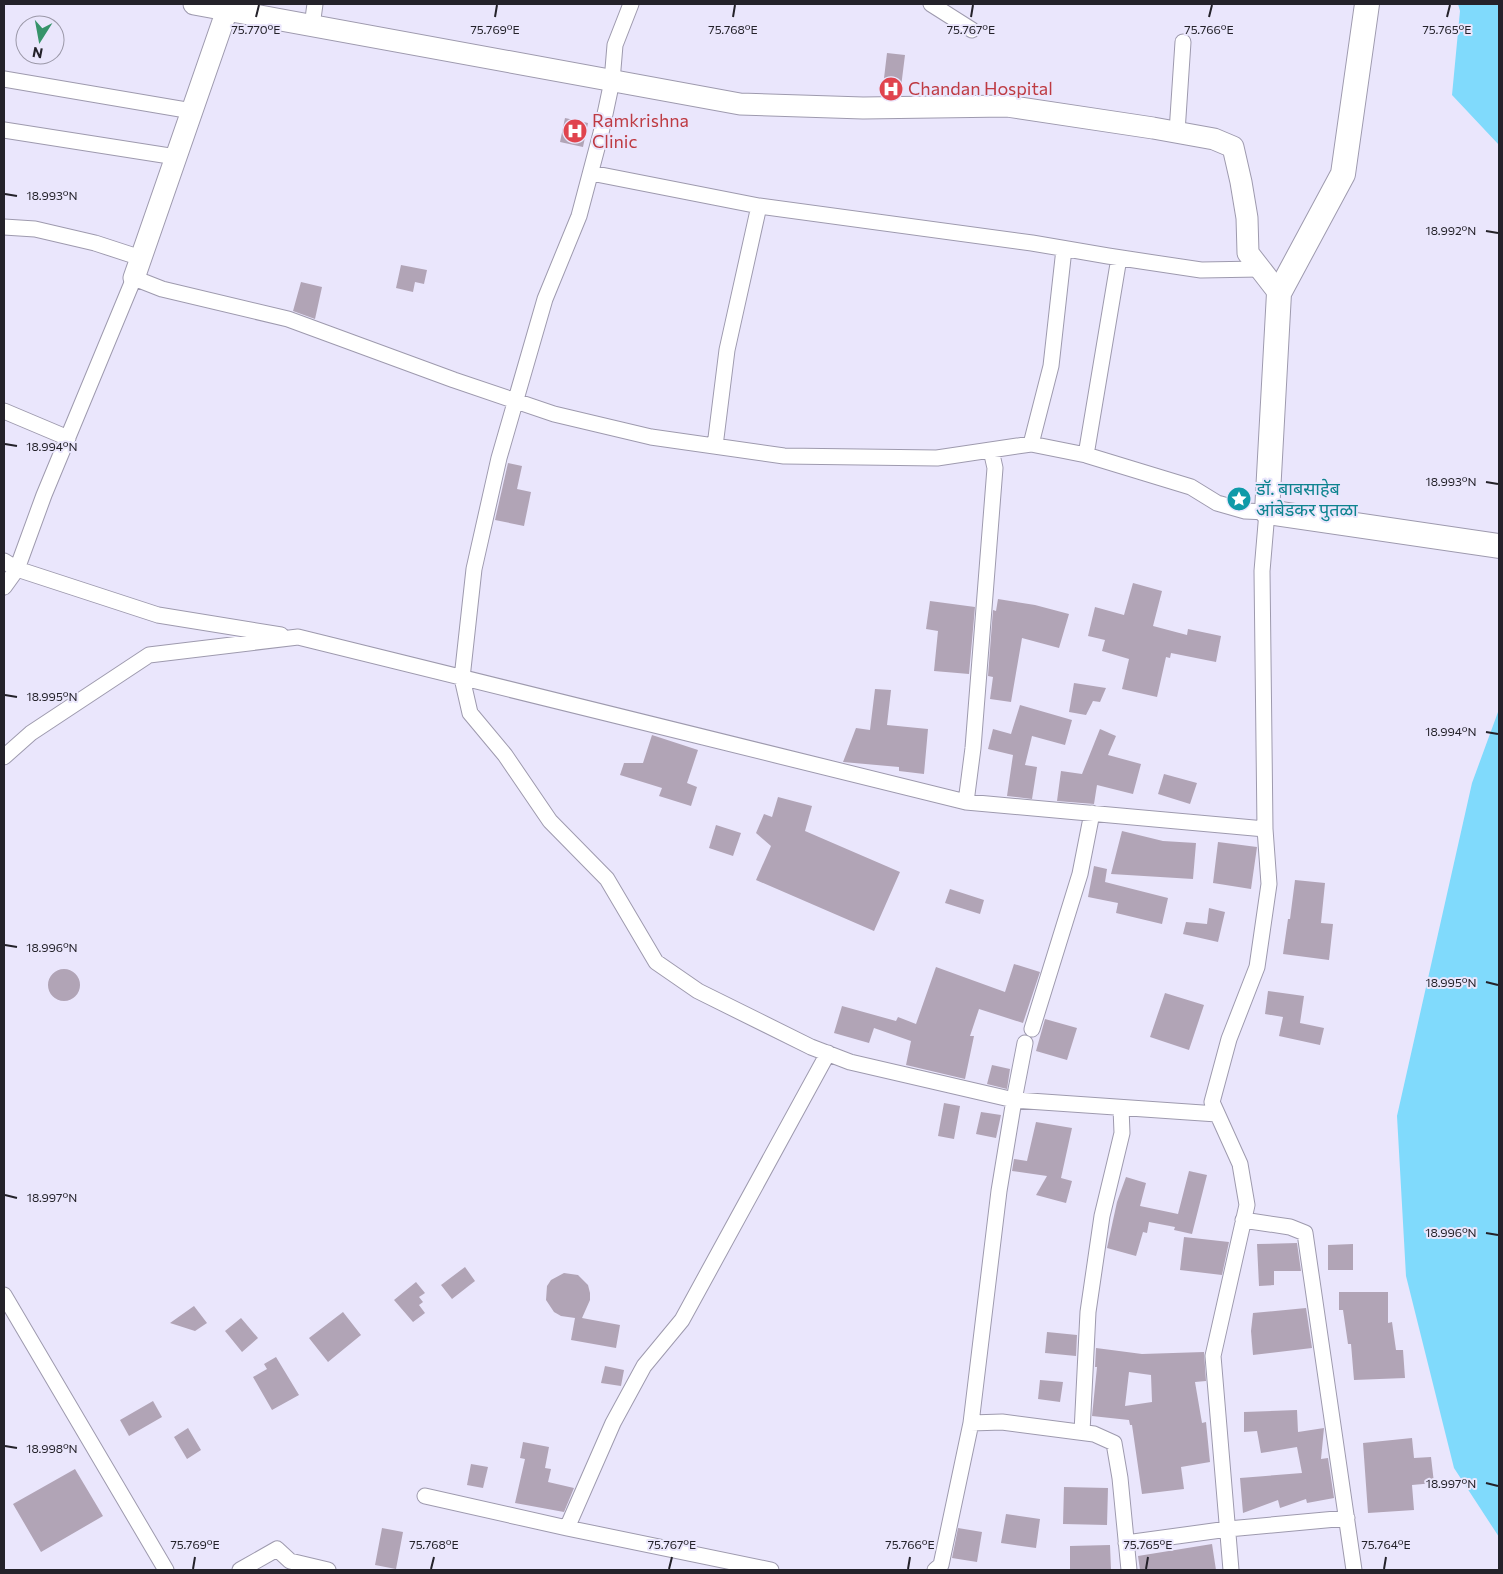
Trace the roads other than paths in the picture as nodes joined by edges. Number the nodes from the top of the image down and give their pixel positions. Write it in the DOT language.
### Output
graph roads {
  1 [pos="194,4"];
  2 [pos="316,4"];
  3 [pos="631,4"];
  4 [pos="931,4"];
  5 [pos="1367,4"];
  6 [pos="227,10"];
  7 [pos="312,26"];
  8 [pos="972,30"];
  9 [pos="1183,42"];
  10 [pos="4,79"];
  11 [pos="612,81"];
  12 [pos="192,111"];
  13 [pos="4,130"];
  14 [pos="1177,132"];
  15 [pos="176,157"];
  16 [pos="591,173"];
  17 [pos="759,206"];
  18 [pos="4,227"];
  19 [pos="1064,249"];
  20 [pos="141,258"];
  21 [pos="1119,258"];
  22 [pos="1260,269"];
  23 [pos="134,278"];
  24 [pos="1279,293"];
  25 [pos="517,401"];
  26 [pos="4,411"];
  27 [pos="68,438"];
  28 [pos="1031,444"];
  29 [pos="715,446"];
  30 [pos="991,450"];
  31 [pos="1086,455"];
  32 [pos="1267,512"];
  33 [pos="1494,545"];
  34 [pos="4,561"];
  35 [pos="17,569"];
  36 [pos="4,587"];
  37 [pos="298,637"];
  38 [pos="462,678"];
  39 [pos="4,757"];
  40 [pos="966,802"];
  41 [pos="1092,813"];
  42 [pos="1265,829"];
  43 [pos="1032,1029"];
  44 [pos="1025,1043"];
  45 [pos="828,1053"];
  46 [pos="1014,1100"];
  47 [pos="1121,1108"];
  48 [pos="1217,1114"];
  49 [pos="1244,1220"];
  50 [pos="4,1295"];
  51 [pos="971,1423"];
  52 [pos="1082,1432"];
  53 [pos="425,1496"];
  54 [pos="1347,1518"];
  55 [pos="567,1528"];
  56 [pos="1228,1530"];
  57 [pos="1126,1543"];
  58 [pos="747,1568"];
  59 [pos="166,1570"];
  60 [pos="240,1570"];
  61 [pos="328,1570"];
  62 [pos="771,1570"];
  63 [pos="935,1570"];
  64 [pos="1129,1570"];
  65 [pos="1231,1570"];
  66 [pos="1354,1570"];
  1 -- 6 [label="street"];
  2 -- 7 [label="street"];
  3 -- 11 [label="street"];
  4 -- 8 [label="street"];
  5 -- 24 [label="main road"];
  6 -- 7 [label="street"];
  6 -- 12 [label="street"];
  7 -- 11 [label="street"];
  9 -- 14 [label="street"];
  10 -- 12 [label="street"];
  11 -- 14 [label="street"];
  11 -- 16 [label="street"];
  12 -- 15 [label="street"];
  13 -- 15 [label="street"];
  14 -- 22 [label="street"];
  15 -- 20 [label="street"];
  16 -- 17 [label="street"];
  16 -- 25 [label="street"];
  17 -- 19 [label="street"];
  17 -- 29 [label="street"];
  18 -- 20 [label="street"];
  19 -- 21 [label="street"];
  19 -- 28 [label="street"];
  20 -- 23 [label="street"];
  21 -- 22 [label="street"];
  21 -- 31 [label="street"];
  22 -- 24 [label="street"];
  23 -- 25 [label="street"];
  23 -- 27 [label="street"];
  24 -- 32 [label="main road"];
  25 -- 29 [label="street"];
  25 -- 38 [label="street"];
  26 -- 27 [label="street"];
  27 -- 35 [label="street"];
  28 -- 30 [label="street"];
  28 -- 31 [label="street"];
  29 -- 30 [label="street"];
  30 -- 40 [label="street"];
  31 -- 32 [label="street"];
  32 -- 33 [label="main road"];
  32 -- 42 [label="street"];
  34 -- 35 [label="street"];
  35 -- 36 [label="street"];
  35 -- 37 [label="street"];
  37 -- 38 [label="street"];
  37 -- 39 [label="street"];
  38 -- 40 [label="street"];
  38 -- 45 [label="street"];
  40 -- 41 [label="street"];
  41 -- 42 [label="street"];
  41 -- 43 [label="street"];
  42 -- 48 [label="street"];
  44 -- 46 [label="street"];
  45 -- 46 [label="street"];
  45 -- 55 [label="street"];
  46 -- 47 [label="street"];
  46 -- 51 [label="street"];
  47 -- 48 [label="street"];
  47 -- 52 [label="street"];
  48 -- 49 [label="street"];
  49 -- 54 [label="street"];
  49 -- 56 [label="street"];
  50 -- 59 [label="street"];
  51 -- 52 [label="street"];
  51 -- 63 [label="street"];
  52 -- 57 [label="street"];
  53 -- 55 [label="street"];
  54 -- 56 [label="street"];
  54 -- 66 [label="street"];
  55 -- 58 [label="street"];
  56 -- 57 [label="street"];
  56 -- 65 [label="street"];
  57 -- 64 [label="street"];
  58 -- 62 [label="street"];
  60 -- 61 [label="street"];
}
